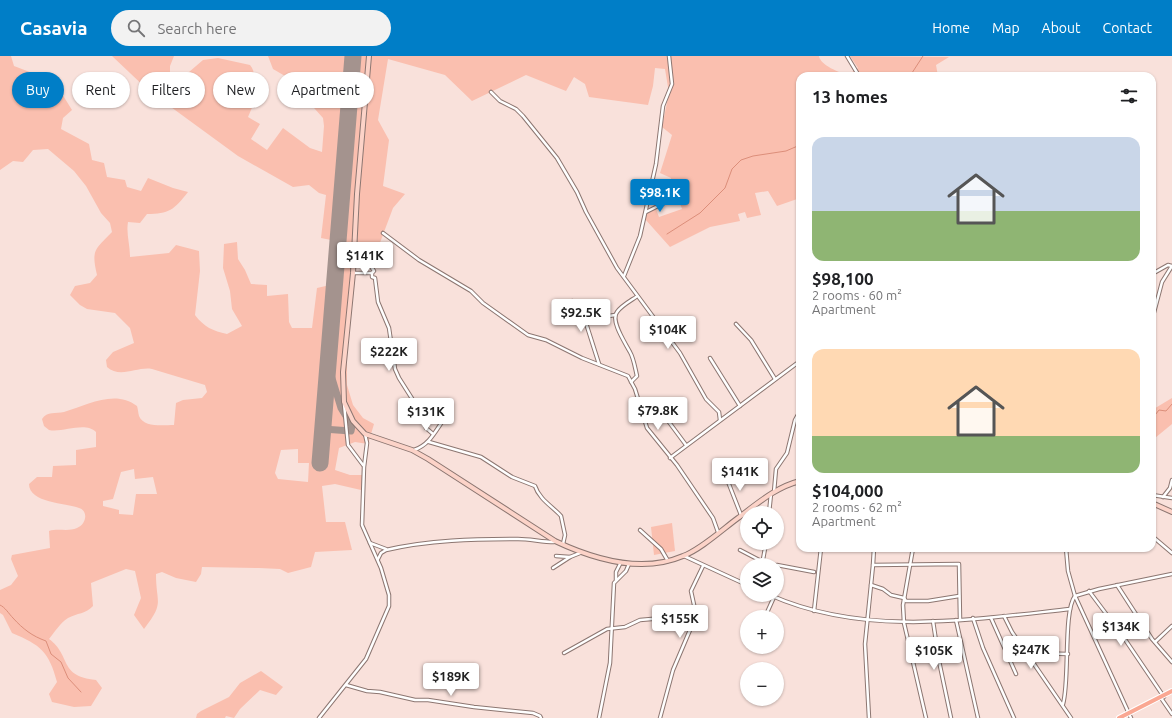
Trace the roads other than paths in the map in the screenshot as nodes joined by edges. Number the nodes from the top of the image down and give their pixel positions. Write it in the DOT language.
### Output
graph roads {
  1 [pos="369,56"];
  2 [pos="669,56"];
  3 [pos="847,56"];
  4 [pos="857,72"];
  5 [pos="491,92"];
  6 [pos="668,201"];
  7 [pos="646,212"];
  8 [pos="383,234"];
  9 [pos="365,251"];
  10 [pos="1172,266"];
  11 [pos="1156,272"];
  12 [pos="353,273"];
  13 [pos="372,273"];
  14 [pos="624,276"];
  15 [pos="636,296"];
  16 [pos="572,301"];
  17 [pos="1157,303"];
  18 [pos="1156,306"];
  19 [pos="615,315"];
  20 [pos="585,320"];
  21 [pos="736,324"];
  22 [pos="710,358"];
  23 [pos="599,364"];
  24 [pos="796,364"];
  25 [pos="775,380"];
  26 [pos="631,382"];
  27 [pos="344,402"];
  28 [pos="740,406"];
  29 [pos="640,407"];
  30 [pos="796,418"];
  31 [pos="444,419"];
  32 [pos="720,420"];
  33 [pos="365,434"];
  34 [pos="433,434"];
  35 [pos="429,442"];
  36 [pos="686,445"];
  37 [pos="413,450"];
  38 [pos="670,458"];
  39 [pos="364,468"];
  40 [pos="725,474"];
  41 [pos="1172,480"];
  42 [pos="796,483"];
  43 [pos="773,492"];
  44 [pos="1156,495"];
  45 [pos="1163,496"];
  46 [pos="1172,498"];
  47 [pos="1156,505"];
  48 [pos="754,506"];
  49 [pos="770,506"];
  50 [pos="740,512"];
  51 [pos="1172,512"];
  52 [pos="740,516"];
  53 [pos="640,530"];
  54 [pos="718,532"];
  55 [pos="1156,539"];
  56 [pos="557,542"];
  57 [pos="370,543"];
  58 [pos="563,545"];
  59 [pos="386,550"];
  60 [pos="740,550"];
  61 [pos="821,552"];
  62 [pos="874,552"];
  63 [pos="912,552"];
  64 [pos="1066,552"];
  65 [pos="580,553"];
  66 [pos="1172,553"];
  67 [pos="556,556"];
  68 [pos="684,556"];
  69 [pos="570,558"];
  70 [pos="753,558"];
  71 [pos="378,560"];
  72 [pos="668,561"];
  73 [pos="621,562"];
  74 [pos="629,564"];
  75 [pos="873,565"];
  76 [pos="910,565"];
  77 [pos="703,566"];
  78 [pos="784,566"];
  79 [pos="553,568"];
  80 [pos="814,572"];
  81 [pos="1172,574"];
  82 [pos="616,580"];
  83 [pos="740,582"];
  84 [pos="871,585"];
  85 [pos="1117,585"];
  86 [pos="1089,591"];
  87 [pos="959,596"];
  88 [pos="1075,596"];
  89 [pos="904,598"];
  90 [pos="784,602"];
  91 [pos="1070,610"];
  92 [pos="814,611"];
  93 [pos="696,614"];
  94 [pos="1004,616"];
  95 [pos="973,618"];
  96 [pos="991,618"];
  97 [pos="867,619"];
  98 [pos="960,619"];
  99 [pos="956,620"];
  100 [pos="933,621"];
  101 [pos="904,623"];
  102 [pos="1172,626"];
  103 [pos="613,628"];
  104 [pos="1155,642"];
  105 [pos="564,653"];
  106 [pos="1028,653"];
  107 [pos="1068,654"];
  108 [pos="1172,662"];
  109 [pos="1016,674"];
  110 [pos="346,684"];
  111 [pos="1172,691"];
  112 [pos="1162,697"];
  113 [pos="1063,704"];
  114 [pos="1172,714"];
  115 [pos="1130,716"];
  116 [pos="319,718"];
  117 [pos="541,718"];
  118 [pos="599,718"];
  119 [pos="660,718"];
  120 [pos="869,718"];
  121 [pos="926,718"];
  122 [pos="951,718"];
  123 [pos="978,718"];
  124 [pos="1014,718"];
  125 [pos="1071,718"];
  126 [pos="1119,718"];
  1 -- 12 [label="main road"];
  2 -- 7 [label="street"];
  3 -- 4 [label="street"];
  5 -- 14 [label="street"];
  6 -- 7 [label="street"];
  7 -- 14 [label="street"];
  8 -- 23 [label="street"];
  9 -- 13 [label="street"];
  10 -- 11 [label="street"];
  10 -- 17 [label="street"];
  12 -- 13 [label="street"];
  12 -- 27 [label="main road"];
  13 -- 34 [label="street"];
  14 -- 15 [label="street"];
  15 -- 19 [label="street"];
  15 -- 32 [label="street"];
  16 -- 20 [label="street"];
  17 -- 18 [label="street"];
  19 -- 20 [label="street"];
  19 -- 26 [label="street"];
  20 -- 23 [label="street"];
  21 -- 25 [label="street"];
  22 -- 28 [label="street"];
  23 -- 26 [label="street"];
  24 -- 25 [label="street"];
  25 -- 28 [label="street"];
  26 -- 29 [label="street"];
  27 -- 33 [label="main road"];
  27 -- 39 [label="street"];
  28 -- 32 [label="street"];
  29 -- 36 [label="street"];
  29 -- 38 [label="street"];
  30 -- 43 [label="street"];
  31 -- 34 [label="street"];
  32 -- 36 [label="street"];
  33 -- 37 [label="main road"];
  33 -- 39 [label="street"];
  34 -- 35 [label="street"];
  35 -- 37 [label="street"];
  35 -- 58 [label="street"];
  36 -- 38 [label="street"];
  37 -- 56 [label="main road"];
  38 -- 54 [label="street"];
  39 -- 57 [label="street"];
  40 -- 50 [label="street"];
  41 -- 45 [label="street"];
  42 -- 43 [label="main road"];
  43 -- 48 [label="main road"];
  43 -- 49 [label="street"];
  44 -- 45 [label="street"];
  45 -- 46 [label="street"];
  47 -- 51 [label="main road"];
  52 -- 54 [label="main road"];
  53 -- 72 [label="street"];
  54 -- 68 [label="main road"];
  55 -- 66 [label="street"];
  56 -- 58 [label="main road"];
  56 -- 59 [label="street"];
  57 -- 59 [label="street"];
  57 -- 71 [label="street"];
  58 -- 65 [label="main road"];
  59 -- 71 [label="street"];
  60 -- 70 [label="street"];
  61 -- 92 [label="street"];
  62 -- 75 [label="street"];
  63 -- 76 [label="street"];
  64 -- 88 [label="street"];
  65 -- 69 [label="street"];
  65 -- 73 [label="main road"];
  67 -- 69 [label="street"];
  68 -- 72 [label="main road"];
  68 -- 77 [label="street"];
  69 -- 79 [label="street"];
  71 -- 110 [label="street"];
  72 -- 74 [label="main road"];
  73 -- 74 [label="main road"];
  73 -- 82 [label="street"];
  74 -- 82 [label="street"];
  75 -- 76 [label="street"];
  75 -- 84 [label="street"];
  76 -- 87 [label="street"];
  76 -- 89 [label="street"];
  77 -- 83 [label="street"];
  77 -- 93 [label="street"];
  78 -- 80 [label="street"];
  81 -- 85 [label="street"];
  82 -- 103 [label="street"];
  84 -- 89 [label="street"];
  84 -- 97 [label="street"];
  85 -- 86 [label="street"];
  85 -- 104 [label="street"];
  86 -- 88 [label="street"];
  86 -- 112 [label="street"];
  87 -- 89 [label="street"];
  87 -- 98 [label="street"];
  88 -- 91 [label="street"];
  88 -- 115 [label="street"];
  89 -- 101 [label="street"];
  90 -- 92 [label="street"];
  91 -- 94 [label="street"];
  91 -- 107 [label="street"];
  92 -- 97 [label="street"];
  93 -- 103 [label="street"];
  93 -- 119 [label="street"];
  94 -- 96 [label="street"];
  94 -- 106 [label="street"];
  95 -- 96 [label="street"];
  95 -- 98 [label="street"];
  95 -- 124 [label="street"];
  96 -- 109 [label="street"];
  97 -- 101 [label="street"];
  97 -- 120 [label="street"];
  98 -- 99 [label="street"];
  99 -- 100 [label="street"];
  99 -- 123 [label="street"];
  100 -- 101 [label="street"];
  100 -- 122 [label="street"];
  101 -- 121 [label="street"];
  102 -- 104 [label="street"];
  103 -- 105 [label="street"];
  103 -- 118 [label="street"];
  104 -- 108 [label="street"];
  106 -- 107 [label="street"];
  106 -- 113 [label="street"];
  107 -- 113 [label="street"];
  110 -- 116 [label="street"];
  110 -- 117 [label="street"];
  111 -- 112 [label="main road"];
  112 -- 114 [label="street"];
  112 -- 115 [label="main road"];
  113 -- 125 [label="street"];
  115 -- 126 [label="main road"];
}
